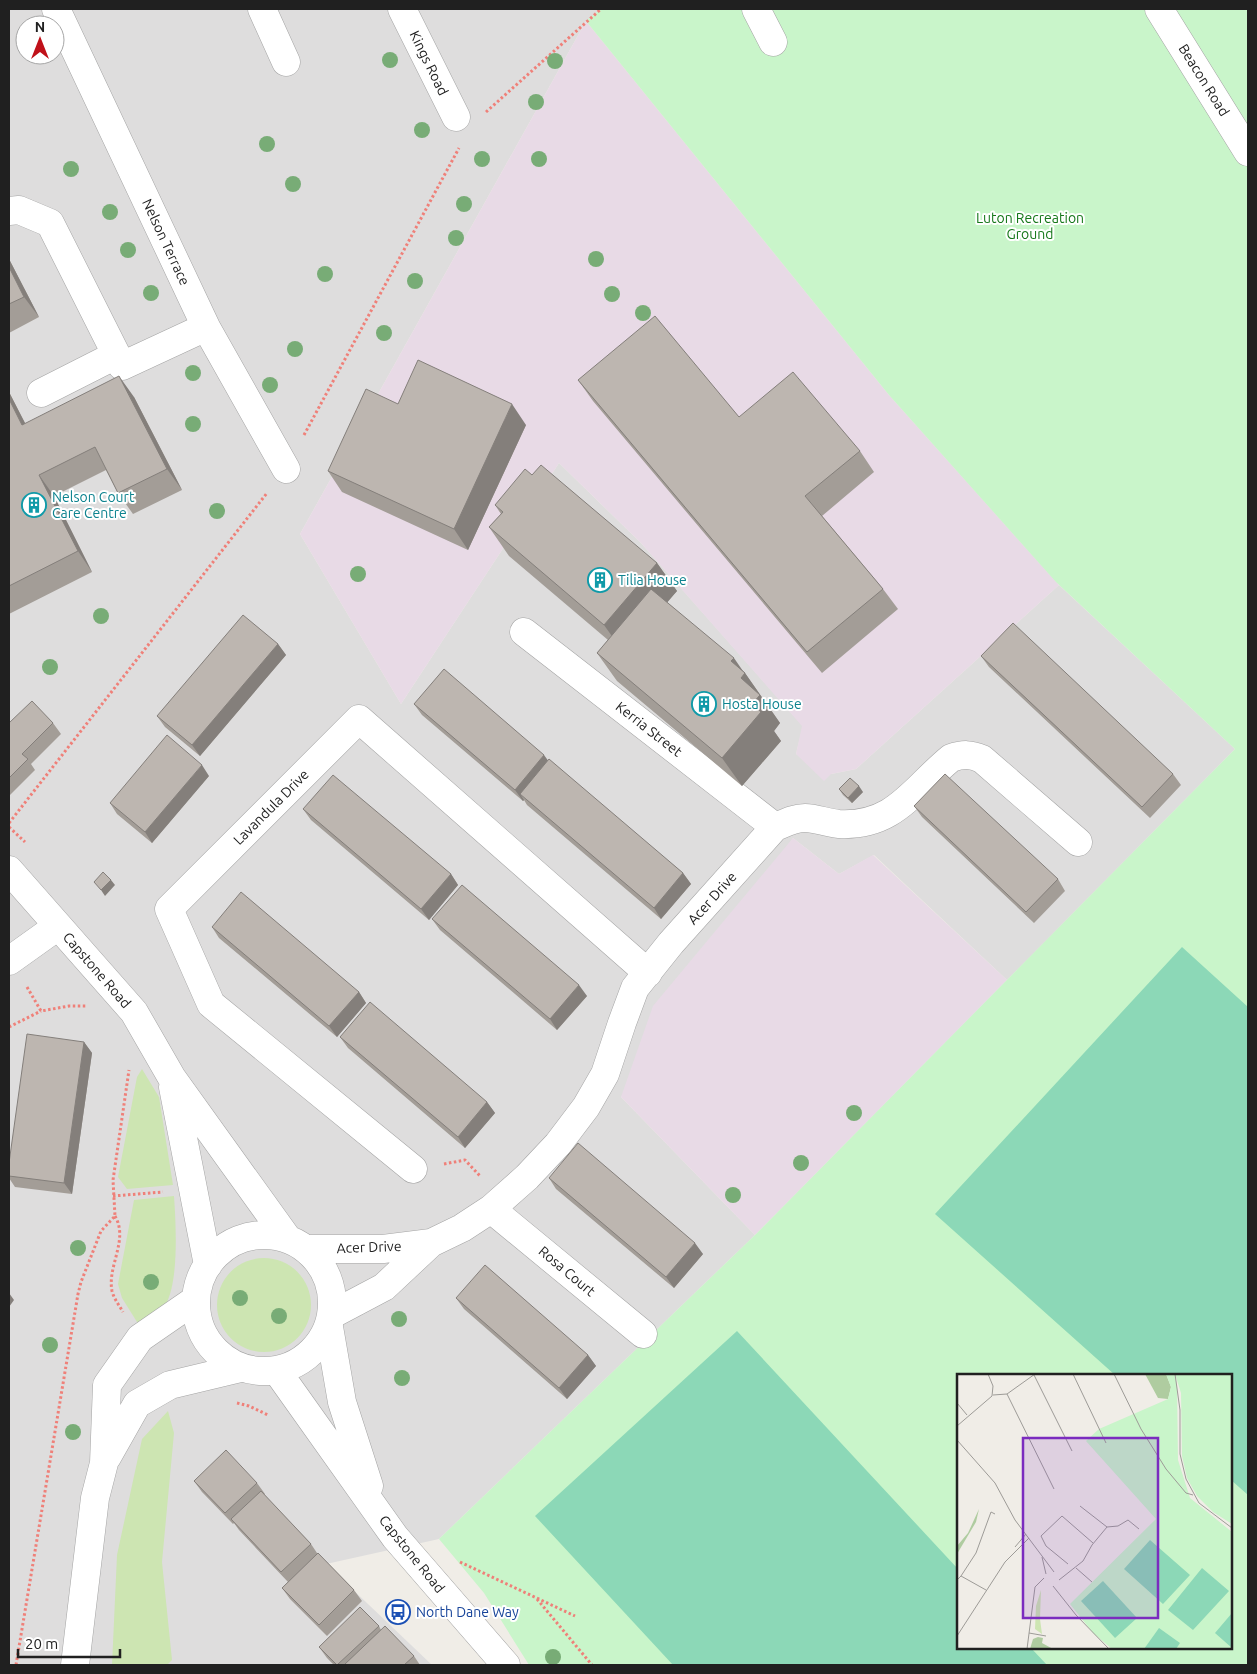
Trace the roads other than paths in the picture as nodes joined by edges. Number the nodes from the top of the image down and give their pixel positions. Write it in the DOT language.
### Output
graph roads {
  1 [pos="56,9"];
  2 [pos="262,9"];
  3 [pos="402,9"];
  4 [pos="756,9"];
  5 [pos="1159,9"];
  6 [pos="773,42"];
  7 [pos="286,62"];
  8 [pos="466,126"];
  9 [pos="1248,152"];
  10 [pos="9,211"];
  11 [pos="206,327"];
  12 [pos="116,355"];
  13 [pos="41,392"];
  14 [pos="286,469"];
  15 [pos="524,632"];
  16 [pos="775,827"];
  17 [pos="1078,842"];
  18 [pos="13,885"];
  19 [pos="58,926"];
  20 [pos="10,960"];
  21 [pos="648,973"];
  22 [pos="172,1078"];
  23 [pos="413,1170"];
  24 [pos="491,1209"];
  25 [pos="431,1243"];
  26 [pos="297,1244"];
  27 [pos="208,1264"];
  28 [pos="195,1300"];
  29 [pos="331,1320"];
  30 [pos="642,1334"];
  31 [pos="241,1368"];
  32 [pos="277,1371"];
  33 [pos="104,1463"];
  34 [pos="377,1511"];
  35 [pos="75,1665"];
  36 [pos="506,1665"];
  1 -- 11 [label="street, Nelson Terrace"];
  2 -- 7 [label="street"];
  3 -- 8 [label="street, Kings Road"];
  4 -- 6 [label="street"];
  5 -- 9 [label="street, Beacon Road"];
  10 -- 12 [label="street"];
  11 -- 12 [label="street"];
  11 -- 14 [label="street, Nelson Terrace"];
  12 -- 13 [label="street"];
  15 -- 16 [label="street, Kerria Street"];
  16 -- 17 [label="street, Acer Drive"];
  16 -- 21 [label="street, Acer Drive"];
  18 -- 19 [label="street, Capstone Road"];
  19 -- 20 [label="street"];
  19 -- 22 [label="street, Capstone Road"];
  21 -- 23 [label="street, Lavandula Drive"];
  21 -- 24 [label="street, Acer Drive"];
  22 -- 26 [label="street, Capstone Road"];
  22 -- 27 [label="street, Capstone Road"];
  24 -- 25 [label="street, Acer Drive"];
  24 -- 30 [label="street, Rosa Court"];
  25 -- 26 [label="street, Acer Drive"];
  25 -- 29 [label="street, Acer Drive"];
  26 -- 27 [label="street"];
  26 -- 29 [label="street"];
  27 -- 28 [label="street"];
  28 -- 31 [label="street"];
  28 -- 33 [label="street"];
  29 -- 32 [label="street"];
  29 -- 34 [label="street, Capstone Road"];
  31 -- 32 [label="street"];
  31 -- 33 [label="street"];
  32 -- 34 [label="street, Capstone Road"];
  33 -- 35 [label="street"];
  34 -- 36 [label="street, Capstone Road"];
}
